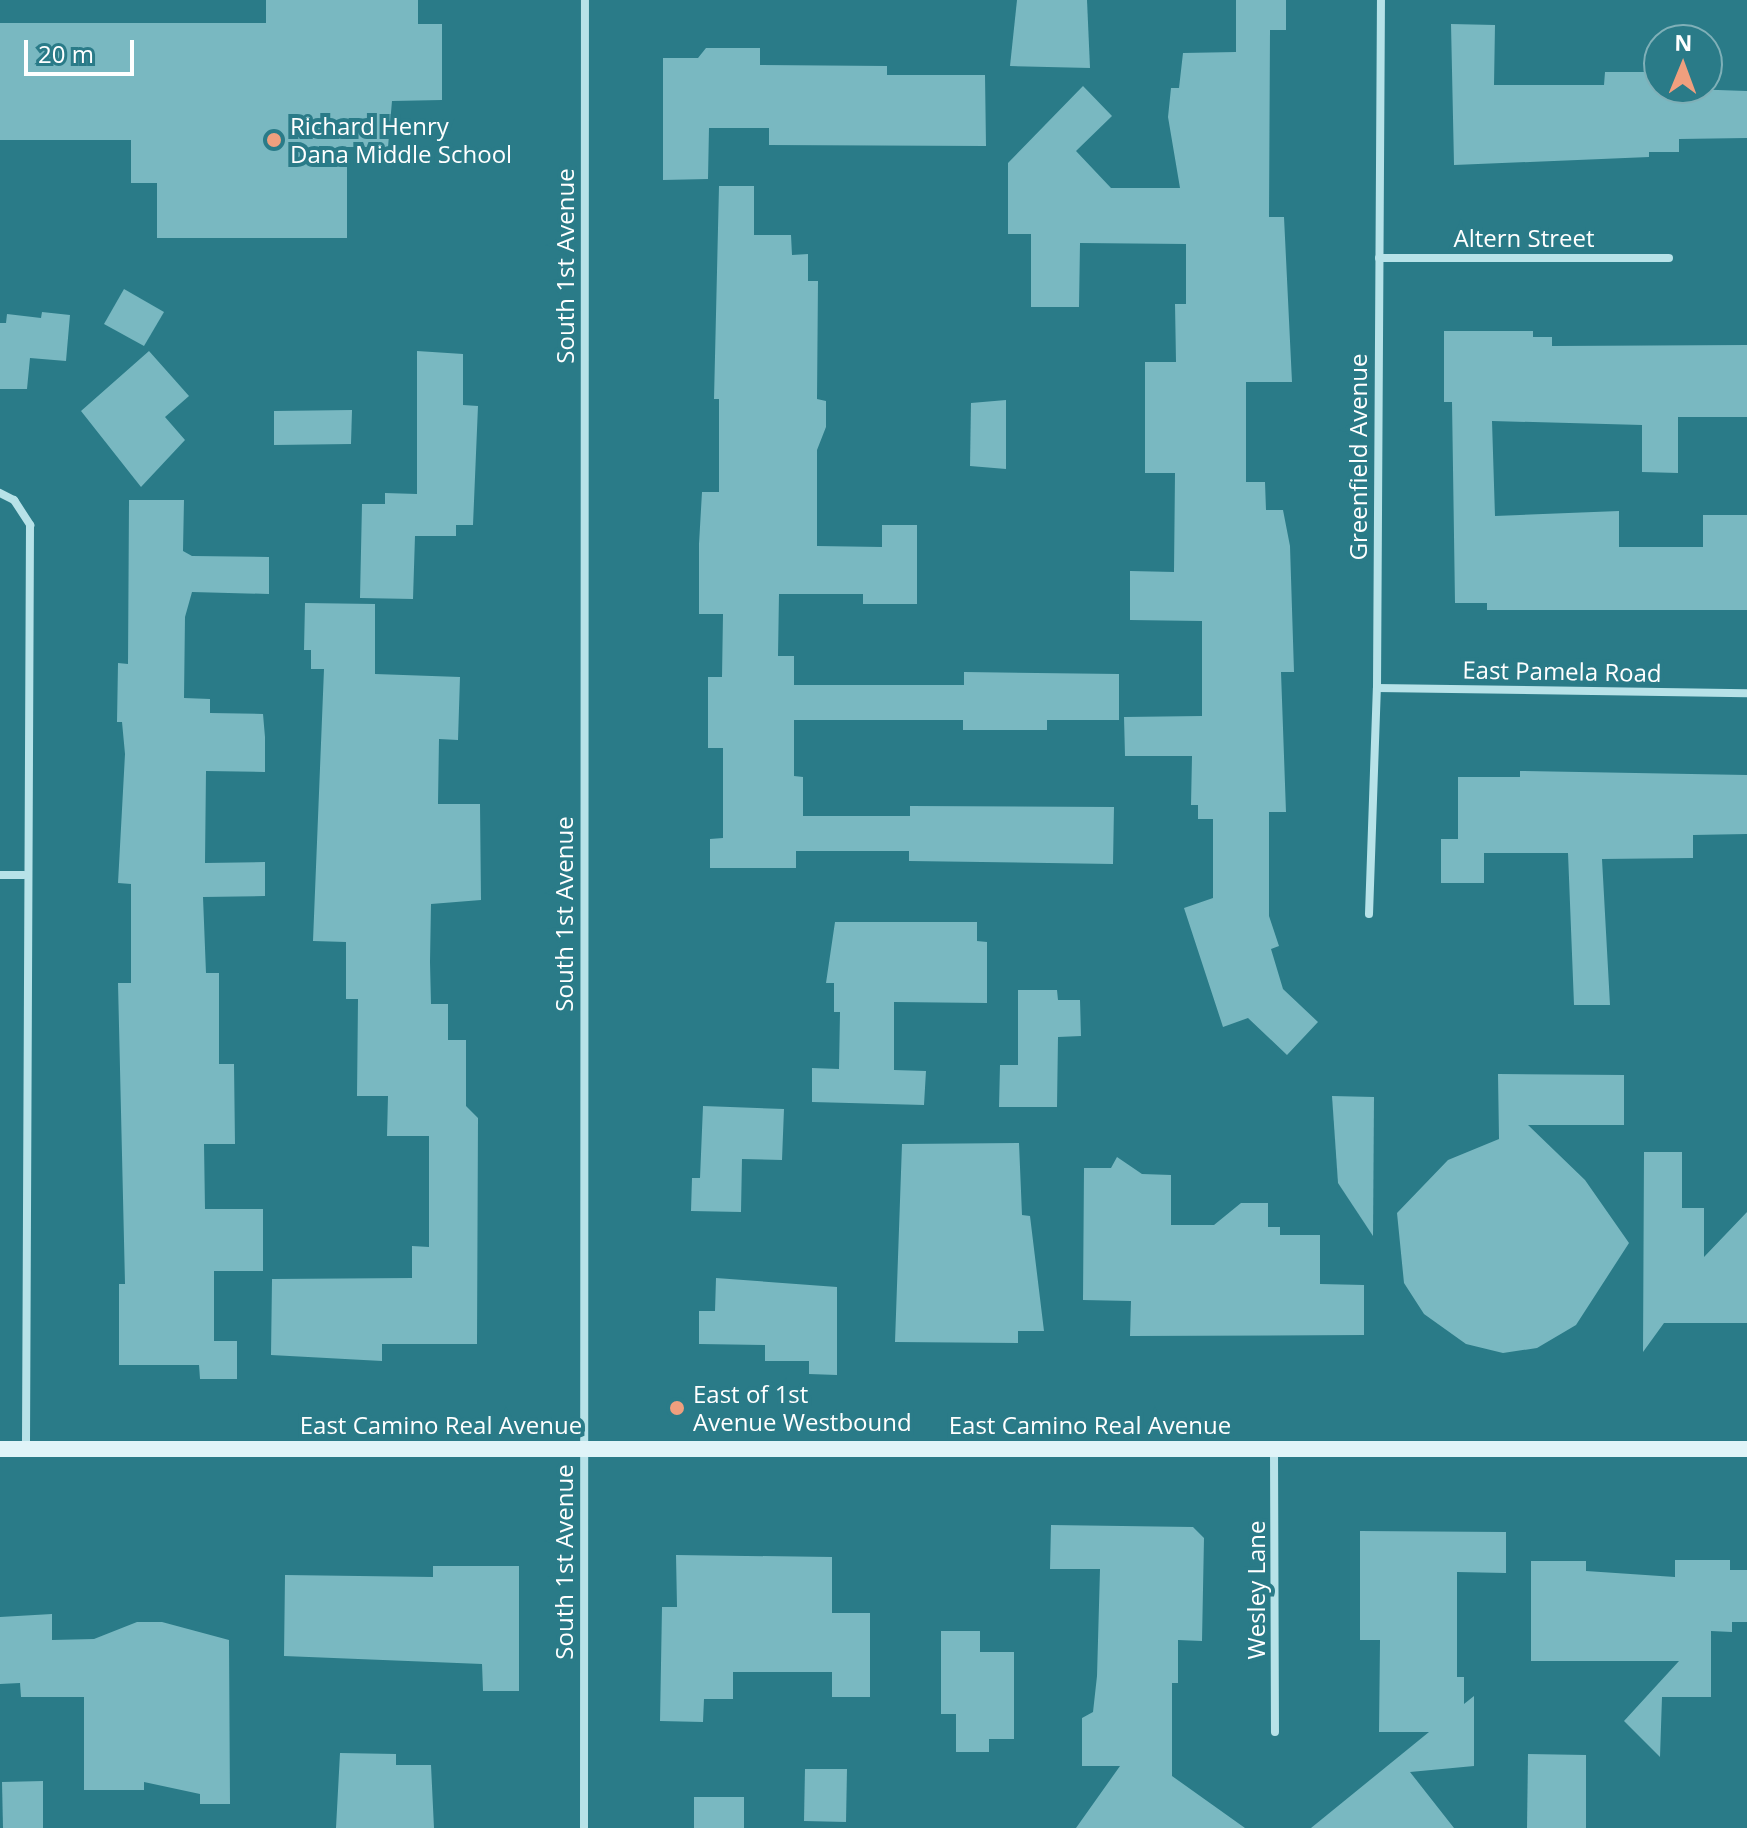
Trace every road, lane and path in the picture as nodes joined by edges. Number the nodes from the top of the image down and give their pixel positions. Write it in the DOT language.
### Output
graph roads {
  1 [pos="585,0"];
  2 [pos="1381,0"];
  3 [pos="1379,258"];
  4 [pos="1669,258"];
  5 [pos="0,493"];
  6 [pos="1377,688"];
  7 [pos="1747,693"];
  8 [pos="0,875"];
  9 [pos="24,875"];
  10 [pos="1369,914"];
  11 [pos="0,1449"];
  12 [pos="26,1449"];
  13 [pos="584,1449"];
  14 [pos="1747,1449"];
  15 [pos="1274,1450"];
  16 [pos="1275,1732"];
  17 [pos="584,1828"];
  1 -- 13 [label="street, South 1st Avenue"];
  2 -- 3 [label="street, Greenfield Avenue"];
  3 -- 4 [label="street, Altern Street"];
  3 -- 6 [label="street, Greenfield Avenue"];
  5 -- 9 [label="street"];
  6 -- 7 [label="street, East Pamela Road"];
  6 -- 10 [label="street, Greenfield Avenue"];
  8 -- 9 [label="street"];
  9 -- 12 [label="street"];
  11 -- 12 [label="street, East Camino Real Avenue"];
  12 -- 13 [label="street, East Camino Real Avenue"];
  13 -- 15 [label="street, East Camino Real Avenue"];
  13 -- 17 [label="street, South 1st Avenue"];
  14 -- 15 [label="street, East Camino Real Avenue"];
  15 -- 16 [label="street, Wesley Lane"];
}
